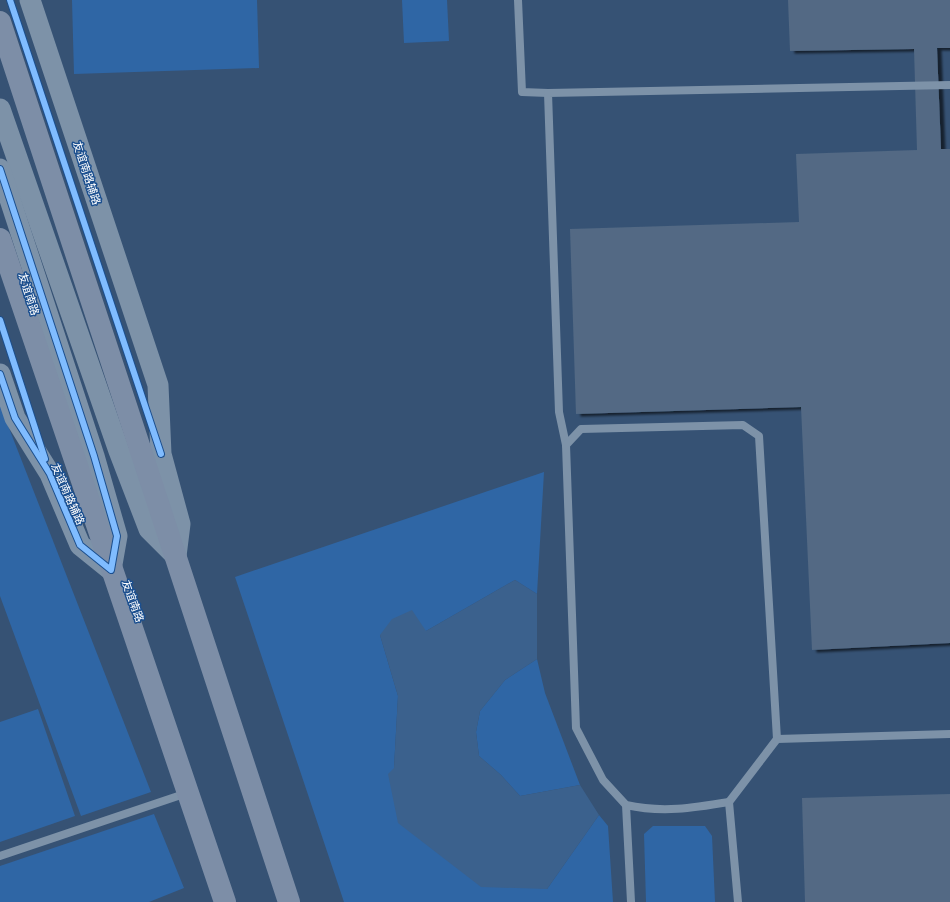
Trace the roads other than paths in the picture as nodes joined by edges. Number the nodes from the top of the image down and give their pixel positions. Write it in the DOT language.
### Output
graph roads {
  1 [pos="30,0"];
  2 [pos="518,0"];
  3 [pos="0,22"];
  4 [pos="950,85"];
  5 [pos="548,93"];
  6 [pos="0,109"];
  7 [pos="0,169"];
  8 [pos="0,238"];
  9 [pos="0,374"];
  10 [pos="566,445"];
  11 [pos="176,556"];
  12 [pos="110,570"];
  13 [pos="950,734"];
  14 [pos="777,740"];
  15 [pos="187,793"];
  16 [pos="729,802"];
  17 [pos="626,805"];
  18 [pos="0,856"];
  19 [pos="225,902"];
  20 [pos="289,902"];
  21 [pos="631,902"];
  22 [pos="738,902"];
  1 -- 11 [label="street, 友谊南路辅路"];
  2 -- 5 [label="lane"];
  3 -- 11 [label="main road"];
  4 -- 5 [label="lane"];
  5 -- 10 [label="lane"];
  6 -- 11 [label="street"];
  7 -- 12 [label="street"];
  8 -- 12 [label="main road, 友谊南路"];
  9 -- 12 [label="street, 友谊南路辅路"];
  10 -- 14 [label="lane"];
  10 -- 17 [label="lane"];
  11 -- 20 [label="main road"];
  12 -- 15 [label="main road, 友谊南路"];
  13 -- 14 [label="lane"];
  14 -- 16 [label="lane"];
  15 -- 18 [label="lane"];
  15 -- 19 [label="main road, 友谊南路"];
  16 -- 17 [label="lane"];
  16 -- 22 [label="lane"];
  17 -- 21 [label="lane"];
}
